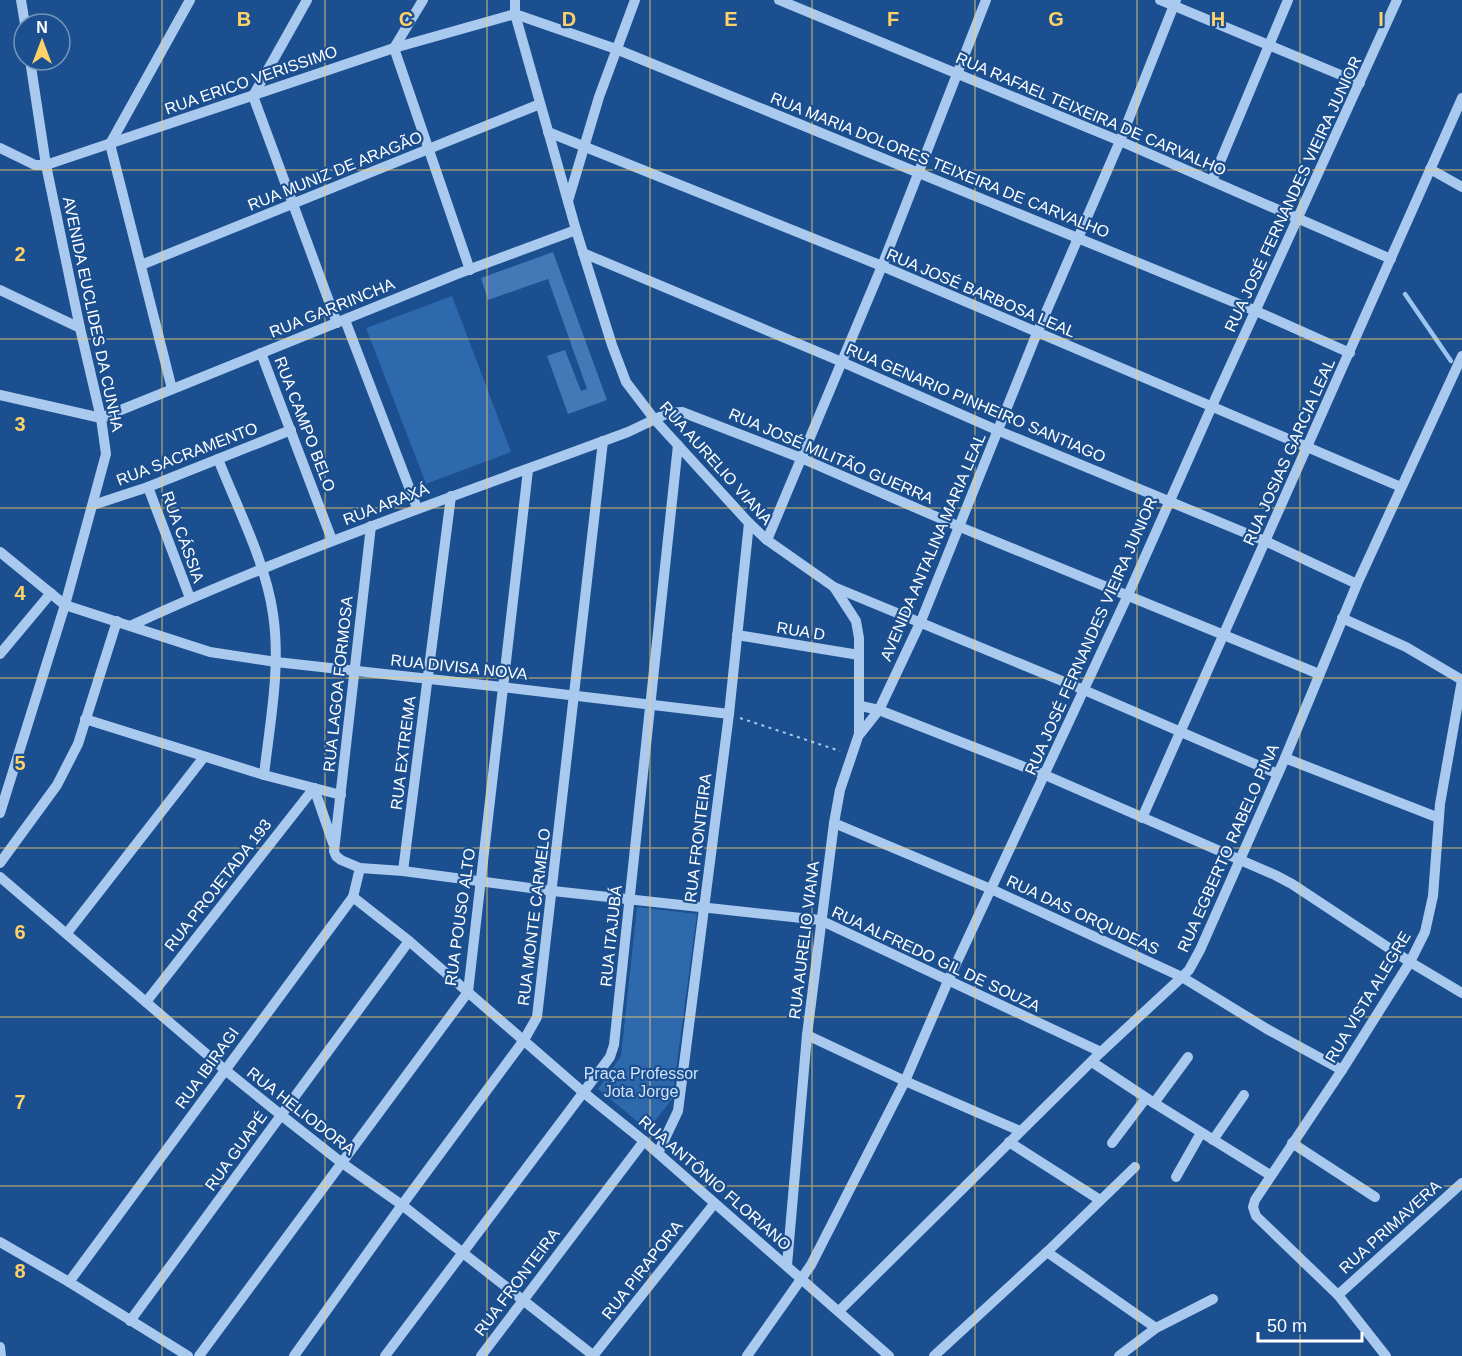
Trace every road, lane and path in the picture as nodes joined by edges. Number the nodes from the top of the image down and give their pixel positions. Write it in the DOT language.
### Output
graph roads {
  1 [pos="190,0"];
  2 [pos="307,0"];
  3 [pos="423,0"];
  4 [pos="515,0"];
  5 [pos="635,0"];
  6 [pos="779,0"];
  7 [pos="986,0"];
  8 [pos="1160,0"];
  9 [pos="1288,0"];
  10 [pos="1397,0"];
  11 [pos="1175,3"];
  12 [pos="515,14"];
  13 [pos="1269,45"];
  14 [pos="394,48"];
  15 [pos="616,49"];
  16 [pos="32,72"];
  17 [pos="956,74"];
  18 [pos="1360,83"];
  19 [pos="253,96"];
  20 [pos="1462,98"];
  21 [pos="540,104"];
  22 [pos="548,132"];
  23 [pos="1120,141"];
  24 [pos="110,144"];
  25 [pos="585,147"];
  26 [pos="0,148"];
  27 [pos="429,149"];
  28 [pos="46,165"];
  29 [pos="1430,169"];
  30 [pos="917,173"];
  31 [pos="1212,181"];
  32 [pos="1462,187"];
  33 [pos="567,202"];
  34 [pos="293,204"];
  35 [pos="1299,217"];
  36 [pos="576,230"];
  37 [pos="1077,237"];
  38 [pos="583,254"];
  39 [pos="1391,259"];
  40 [pos="141,266"];
  41 [pos="882,266"];
  42 [pos="470,270"];
  43 [pos="0,290"];
  44 [pos="1256,311"];
  45 [pos="341,322"];
  46 [pos="80,328"];
  47 [pos="1037,333"];
  48 [pos="261,353"];
  49 [pos="1350,353"];
  50 [pos="1462,356"];
  51 [pos="842,362"];
  52 [pos="172,389"];
  53 [pos="0,395"];
  54 [pos="1212,406"];
  55 [pos="101,418"];
  56 [pos="659,418"];
  57 [pos="291,430"];
  58 [pos="999,431"];
  59 [pos="603,441"];
  60 [pos="678,445"];
  61 [pos="1308,447"];
  62 [pos="801,458"];
  63 [pos="218,459"];
  64 [pos="528,470"];
  65 [pos="148,487"];
  66 [pos="1401,487"];
  67 [pos="451,496"];
  68 [pos="1169,501"];
  69 [pos="93,505"];
  70 [pos="417,508"];
  71 [pos="749,523"];
  72 [pos="371,526"];
  73 [pos="960,527"];
  74 [pos="332,540"];
  75 [pos="767,540"];
  76 [pos="1265,542"];
  77 [pos="0,552"];
  78 [pos="262,570"];
  79 [pos="1357,584"];
  80 [pos="834,587"];
  81 [pos="51,593"];
  82 [pos="1128,595"];
  83 [pos="190,598"];
  84 [pos="65,605"];
  85 [pos="1342,618"];
  86 [pos="117,621"];
  87 [pos="921,621"];
  88 [pos="130,626"];
  89 [pos="737,635"];
  90 [pos="1225,636"];
  91 [pos="0,654"];
  92 [pos="859,656"];
  93 [pos="276,662"];
  94 [pos="354,671"];
  95 [pos="1319,674"];
  96 [pos="428,679"];
  97 [pos="1462,680"];
  98 [pos="502,687"];
  99 [pos="1084,690"];
  100 [pos="575,696"];
  101 [pos="649,704"];
  102 [pos="861,706"];
  103 [pos="879,710"];
  104 [pos="729,714"];
  105 [pos="85,719"];
  106 [pos="1181,732"];
  107 [pos="860,734"];
  108 [pos="851,754"];
  109 [pos="204,757"];
  110 [pos="1286,758"];
  111 [pos="1278,774"];
  112 [pos="264,775"];
  113 [pos="1045,775"];
  114 [pos="314,788"];
  115 [pos="341,795"];
  116 [pos="0,813"];
  117 [pos="1142,818"];
  118 [pos="1439,818"];
  119 [pos="834,823"];
  120 [pos="334,846"];
  121 [pos="1240,859"];
  122 [pos="0,863"];
  123 [pos="360,868"];
  124 [pos="404,871"];
  125 [pos="0,877"];
  126 [pos="481,881"];
  127 [pos="991,890"];
  128 [pos="553,891"];
  129 [pos="352,897"];
  130 [pos="630,899"];
  131 [pos="705,907"];
  132 [pos="820,920"];
  133 [pos="67,933"];
  134 [pos="409,941"];
  135 [pos="1410,962"];
  136 [pos="1182,977"];
  137 [pos="948,981"];
  138 [pos="468,992"];
  139 [pos="1462,993"];
  140 [pos="146,1002"];
  141 [pos="807,1035"];
  142 [pos="524,1040"];
  143 [pos="1101,1052"];
  144 [pos="1188,1057"];
  145 [pos="1092,1062"];
  146 [pos="224,1069"];
  147 [pos="1342,1070"];
  148 [pos="905,1081"];
  149 [pos="583,1092"];
  150 [pos="1244,1095"];
  151 [pos="1150,1101"];
  152 [pos="281,1115"];
  153 [pos="1020,1131"];
  154 [pos="1201,1133"];
  155 [pos="1213,1140"];
  156 [pos="644,1141"];
  157 [pos="1009,1142"];
  158 [pos="1112,1143"];
  159 [pos="1292,1143"];
  160 [pos="658,1153"];
  161 [pos="342,1163"];
  162 [pos="1135,1167"];
  163 [pos="1270,1175"];
  164 [pos="1176,1177"];
  165 [pos="1462,1182"];
  166 [pos="1376,1197"];
  167 [pos="1100,1200"];
  168 [pos="714,1204"];
  169 [pos="402,1206"];
  170 [pos="0,1242"];
  171 [pos="1047,1252"];
  172 [pos="462,1253"];
  173 [pos="787,1265"];
  174 [pos="801,1280"];
  175 [pos="69,1282"];
  176 [pos="1338,1295"];
  177 [pos="1213,1299"];
  178 [pos="521,1300"];
  179 [pos="839,1311"];
  180 [pos="130,1321"];
  181 [pos="1156,1328"];
  182 [pos="0,1347"];
  183 [pos="1,1356"];
  184 [pos="188,1356"];
  185 [pos="199,1356"];
  186 [pos="294,1356"];
  187 [pos="385,1356"];
  188 [pos="481,1356"];
  189 [pos="593,1356"];
  190 [pos="747,1356"];
  191 [pos="889,1356"];
  192 [pos="934,1356"];
  193 [pos="1119,1356"];
  194 [pos="1386,1356"];
  1 -- 24 [label="street"];
  2 -- 19 [label="street"];
  3 -- 14 [label="street"];
  4 -- 12 [label="street, RUA AURELIO VIANA"];
  5 -- 15 [label="street"];
  6 -- 17 [label="street, RUA RAFAEL TEIXEIRA DE CARVALHO"];
  7 -- 17 [label="street"];
  8 -- 11 [label="street"];
  9 -- 13 [label="street"];
  10 -- 18 [label="street, RUA JOSÉ FERNANDES VIEIRA JUNIOR"];
  11 -- 13 [label="street"];
  11 -- 23 [label="street, AVENIDA ANTALINA MARIA LEAL"];
  12 -- 14 [label="street, RUA ERICO VERISSIMO"];
  12 -- 15 [label="street, RUA MARIA DOLORES TEIXEIRA DE CARVALHO"];
  12 -- 21 [label="street, RUA AURELIO VIANA"];
  13 -- 18 [label="street"];
  13 -- 31 [label="street"];
  14 -- 19 [label="street, RUA ERICO VERISSIMO"];
  14 -- 27 [label="street"];
  15 -- 25 [label="street"];
  15 -- 30 [label="street, RUA MARIA DOLORES TEIXEIRA DE CARVALHO"];
  16 -- 28 [label="street, AVENIDA EUCLIDES DA CUNHA"];
  17 -- 23 [label="street, RUA RAFAEL TEIXEIRA DE CARVALHO"];
  17 -- 30 [label="street"];
  18 -- 35 [label="street, RUA JOSÉ FERNANDES VIEIRA JUNIOR"];
  19 -- 24 [label="street, RUA ERICO VERISSIMO"];
  19 -- 34 [label="street"];
  20 -- 29 [label="street, RUA JOSIAS GARCIA LEAL"];
  21 -- 22 [label="street, RUA AURELIO VIANA"];
  21 -- 27 [label="street, RUA MUNIZ DE ARAGÃO"];
  22 -- 25 [label="street, RUA JOSÉ BARBOSA LEAL"];
  22 -- 33 [label="street, RUA AURELIO VIANA"];
  23 -- 31 [label="street, RUA RAFAEL TEIXEIRA DE CARVALHO"];
  23 -- 37 [label="street, AVENIDA ANTALINA MARIA LEAL"];
  24 -- 28 [label="street, RUA ERICO VERISSIMO"];
  24 -- 40 [label="street"];
  25 -- 33 [label="street"];
  25 -- 41 [label="street, RUA JOSÉ BARBOSA LEAL"];
  26 -- 28 [label="street"];
  27 -- 34 [label="street, RUA MUNIZ DE ARAGÃO"];
  27 -- 42 [label="street"];
  28 -- 46 [label="street, AVENIDA EUCLIDES DA CUNHA"];
  29 -- 32 [label="street"];
  29 -- 39 [label="street, RUA JOSIAS GARCIA LEAL"];
  30 -- 37 [label="street, RUA MARIA DOLORES TEIXEIRA DE CARVALHO"];
  30 -- 41 [label="street"];
  31 -- 35 [label="street, RUA RAFAEL TEIXEIRA DE CARVALHO"];
  33 -- 36 [label="street, RUA AURELIO VIANA"];
  34 -- 40 [label="street, RUA MUNIZ DE ARAGÃO"];
  34 -- 45 [label="street"];
  35 -- 39 [label="street, RUA RAFAEL TEIXEIRA DE CARVALHO"];
  35 -- 44 [label="street, RUA JOSÉ FERNANDES VIEIRA JUNIOR"];
  36 -- 38 [label="street, RUA AURELIO VIANA"];
  36 -- 42 [label="street, RUA GARRINCHA"];
  37 -- 44 [label="street, RUA MARIA DOLORES TEIXEIRA DE CARVALHO"];
  37 -- 47 [label="street, AVENIDA ANTALINA MARIA LEAL"];
  38 -- 51 [label="street, RUA GENARIO PINHEIRO SANTIAGO"];
  38 -- 56 [label="street, RUA AURELIO VIANA"];
  39 -- 49 [label="street, RUA JOSIAS GARCIA LEAL"];
  40 -- 52 [label="street"];
  41 -- 47 [label="street, RUA JOSÉ BARBOSA LEAL"];
  41 -- 51 [label="street"];
  42 -- 45 [label="street, RUA GARRINCHA"];
  43 -- 46 [label="street"];
  44 -- 49 [label="street, RUA MARIA DOLORES TEIXEIRA DE CARVALHO"];
  44 -- 54 [label="street, RUA JOSÉ FERNANDES VIEIRA JUNIOR"];
  45 -- 48 [label="street, RUA GARRINCHA"];
  45 -- 70 [label="street"];
  46 -- 55 [label="street, AVENIDA EUCLIDES DA CUNHA"];
  47 -- 54 [label="street, RUA JOSÉ BARBOSA LEAL"];
  47 -- 58 [label="street, AVENIDA ANTALINA MARIA LEAL"];
  48 -- 52 [label="street, RUA GARRINCHA"];
  48 -- 57 [label="street, RUA CAMPO BELO"];
  49 -- 61 [label="street, RUA JOSIAS GARCIA LEAL"];
  50 -- 66 [label="street, RUA EGBERTO RABELO PINA"];
  51 -- 58 [label="street, RUA GENARIO PINHEIRO SANTIAGO"];
  51 -- 62 [label="street"];
  52 -- 55 [label="street, RUA GARRINCHA"];
  53 -- 55 [label="street"];
  54 -- 61 [label="street, RUA JOSÉ BARBOSA LEAL"];
  54 -- 68 [label="street, RUA JOSÉ FERNANDES VIEIRA JUNIOR"];
  55 -- 69 [label="street, AVENIDA EUCLIDES DA CUNHA"];
  56 -- 59 [label="street, RUA ARAXÁ"];
  56 -- 60 [label="street, RUA AURELIO VIANA"];
  56 -- 62 [label="street, RUA JOSÉ MILITÃO GUERRA"];
  57 -- 63 [label="street, RUA SACRAMENTO"];
  57 -- 74 [label="street, RUA CAMPO BELO"];
  58 -- 68 [label="street, RUA GENARIO PINHEIRO SANTIAGO"];
  58 -- 73 [label="street, AVENIDA ANTALINA MARIA LEAL"];
  59 -- 64 [label="street, RUA ARAXÁ"];
  59 -- 100 [label="street, RUA MONTE CARMELO"];
  60 -- 71 [label="street, RUA AURELIO VIANA"];
  60 -- 101 [label="street, RUA ITAJUBÁ"];
  61 -- 66 [label="street, RUA JOSÉ BARBOSA LEAL"];
  61 -- 76 [label="street, RUA JOSIAS GARCIA LEAL"];
  62 -- 73 [label="street, RUA JOSÉ MILITÃO GUERRA"];
  62 -- 75 [label="street"];
  63 -- 65 [label="street, RUA SACRAMENTO"];
  63 -- 78 [label="street"];
  64 -- 67 [label="street, RUA ARAXÁ"];
  64 -- 98 [label="street, RUA POUSO ALTO"];
  65 -- 69 [label="street, RUA SACRAMENTO"];
  65 -- 83 [label="street, RUA CÁSSIA"];
  66 -- 79 [label="street, RUA EGBERTO RABELO PINA"];
  67 -- 70 [label="street, RUA ARAXÁ"];
  67 -- 96 [label="street, RUA EXTREMA"];
  68 -- 76 [label="street, RUA GENARIO PINHEIRO SANTIAGO"];
  68 -- 82 [label="street, RUA JOSÉ FERNANDES VIEIRA JUNIOR"];
  69 -- 84 [label="street, AVENIDA EUCLIDES DA CUNHA"];
  70 -- 72 [label="street, RUA ARAXÁ"];
  71 -- 75 [label="street, RUA AURELIO VIANA"];
  71 -- 89 [label="street, RUA FRONTEIRA"];
  72 -- 74 [label="street, RUA ARAXÁ"];
  72 -- 94 [label="street, RUA LAGOA FORMOSA"];
  73 -- 82 [label="street, RUA JOSÉ MILITÃO GUERRA"];
  73 -- 87 [label="street, AVENIDA ANTALINA MARIA LEAL"];
  74 -- 78 [label="street, RUA ARAXÁ"];
  75 -- 80 [label="street, RUA AURELIO VIANA"];
  76 -- 79 [label="street, RUA GENARIO PINHEIRO SANTIAGO"];
  76 -- 90 [label="street, RUA JOSIAS GARCIA LEAL"];
  77 -- 81 [label="street"];
  78 -- 83 [label="street, RUA ARAXÁ"];
  78 -- 93 [label="street"];
  79 -- 85 [label="street, RUA EGBERTO RABELO PINA"];
  80 -- 87 [label="street"];
  80 -- 92 [label="street, RUA AURELIO VIANA"];
  81 -- 84 [label="street"];
  81 -- 91 [label="street"];
  82 -- 90 [label="street, RUA JOSÉ MILITÃO GUERRA"];
  82 -- 99 [label="street, RUA JOSÉ FERNANDES VIEIRA JUNIOR"];
  83 -- 88 [label="street, RUA ARAXÁ"];
  84 -- 86 [label="street, RUA DIVISA NOVA"];
  84 -- 116 [label="street, AVENIDA EUCLIDES DA CUNHA"];
  85 -- 95 [label="street, RUA EGBERTO RABELO PINA"];
  85 -- 97 [label="street"];
  86 -- 88 [label="street, RUA DIVISA NOVA"];
  86 -- 105 [label="street"];
  87 -- 99 [label="street"];
  87 -- 103 [label="street, AVENIDA ANTALINA MARIA LEAL"];
  88 -- 93 [label="street, RUA DIVISA NOVA"];
  89 -- 92 [label="street, RUA D"];
  89 -- 104 [label="street, RUA FRONTEIRA"];
  90 -- 95 [label="street, RUA JOSÉ MILITÃO GUERRA"];
  90 -- 106 [label="street, RUA JOSIAS GARCIA LEAL"];
  92 -- 102 [label="street, RUA AURELIO VIANA"];
  93 -- 94 [label="street, RUA DIVISA NOVA"];
  93 -- 112 [label="street"];
  94 -- 96 [label="street, RUA DIVISA NOVA"];
  94 -- 115 [label="street, RUA LAGOA FORMOSA"];
  95 -- 110 [label="street, RUA EGBERTO RABELO PINA"];
  96 -- 98 [label="street, RUA DIVISA NOVA"];
  96 -- 124 [label="street, RUA EXTREMA"];
  97 -- 118 [label="street, RUA VISTA ALEGRE"];
  98 -- 100 [label="street, RUA DIVISA NOVA"];
  98 -- 126 [label="street, RUA POUSO ALTO"];
  99 -- 106 [label="street"];
  99 -- 113 [label="street, RUA JOSÉ FERNANDES VIEIRA JUNIOR"];
  100 -- 101 [label="street, RUA DIVISA NOVA"];
  100 -- 128 [label="street, RUA MONTE CARMELO"];
  101 -- 104 [label="street, RUA DIVISA NOVA"];
  101 -- 130 [label="street, RUA ITAJUBÁ"];
  102 -- 103 [label="street"];
  102 -- 107 [label="street, RUA AURELIO VIANA"];
  103 -- 107 [label="street, AVENIDA ANTALINA MARIA LEAL"];
  103 -- 113 [label="street"];
  104 -- 108 [label="path"];
  104 -- 131 [label="street, RUA FRONTEIRA"];
  105 -- 109 [label="street"];
  105 -- 122 [label="street"];
  106 -- 111 [label="street"];
  106 -- 117 [label="street, RUA JOSIAS GARCIA LEAL"];
  107 -- 108 [label="street, RUA AURELIO VIANA"];
  108 -- 119 [label="street, RUA AURELIO VIANA"];
  109 -- 112 [label="street"];
  109 -- 133 [label="street"];
  110 -- 111 [label="street, RUA EGBERTO RABELO PINA"];
  110 -- 118 [label="street"];
  111 -- 121 [label="street, RUA EGBERTO RABELO PINA"];
  112 -- 114 [label="street"];
  113 -- 117 [label="street"];
  113 -- 127 [label="street, RUA JOSÉ FERNANDES VIEIRA JUNIOR"];
  114 -- 115 [label="street"];
  114 -- 120 [label="street"];
  114 -- 140 [label="street, RUA PROJETADA 193"];
  115 -- 120 [label="street, RUA LAGOA FORMOSA"];
  117 -- 121 [label="street"];
  118 -- 135 [label="street, RUA VISTA ALEGRE"];
  119 -- 127 [label="street, RUA DAS ORQUDEAS"];
  119 -- 132 [label="street, RUA AURELIO VIANA"];
  120 -- 123 [label="street, RUA ALFREDO GIL DE SOUZA"];
  121 -- 135 [label="street"];
  121 -- 136 [label="street, RUA EGBERTO RABELO PINA"];
  123 -- 124 [label="street, RUA ALFREDO GIL DE SOUZA"];
  123 -- 129 [label="street, RUA IBIRAGI"];
  124 -- 126 [label="street, RUA ALFREDO GIL DE SOUZA"];
  125 -- 133 [label="street, RUA HELIODORA"];
  126 -- 128 [label="street, RUA ALFREDO GIL DE SOUZA"];
  126 -- 138 [label="street, RUA POUSO ALTO"];
  127 -- 136 [label="street, RUA DAS ORQUDEAS"];
  127 -- 137 [label="street, RUA JOSÉ FERNANDES VIEIRA JUNIOR"];
  128 -- 130 [label="street, RUA ALFREDO GIL DE SOUZA"];
  128 -- 142 [label="street, RUA MONTE CARMELO"];
  129 -- 134 [label="street, RUA ANTÔNIO FLORIANO"];
  129 -- 146 [label="street, RUA IBIRAGI"];
  130 -- 131 [label="street, RUA ALFREDO GIL DE SOUZA"];
  130 -- 149 [label="street, RUA ITAJUBÁ"];
  131 -- 132 [label="street, RUA ALFREDO GIL DE SOUZA"];
  131 -- 160 [label="street, RUA FRONTEIRA"];
  132 -- 137 [label="street, RUA ALFREDO GIL DE SOUZA"];
  132 -- 141 [label="street, RUA AURELIO VIANA"];
  133 -- 140 [label="street, RUA HELIODORA"];
  134 -- 138 [label="street, RUA ANTÔNIO FLORIANO"];
  134 -- 152 [label="street, RUA GUAPÉ"];
  135 -- 139 [label="street"];
  135 -- 147 [label="street, RUA VISTA ALEGRE"];
  136 -- 143 [label="street, RUA EGBERTO RABELO PINA"];
  136 -- 147 [label="street, RUA DAS ORQUDEAS"];
  137 -- 143 [label="street, RUA ALFREDO GIL DE SOUZA"];
  137 -- 148 [label="street, RUA JOSÉ FERNANDES VIEIRA JUNIOR"];
  138 -- 142 [label="street, RUA ANTÔNIO FLORIANO"];
  138 -- 161 [label="street, RUA POUSO ALTO"];
  140 -- 146 [label="street, RUA HELIODORA"];
  141 -- 148 [label="street"];
  141 -- 173 [label="street, RUA AURELIO VIANA"];
  142 -- 149 [label="street, RUA ANTÔNIO FLORIANO"];
  142 -- 169 [label="street, RUA MONTE CARMELO"];
  143 -- 145 [label="street, RUA EGBERTO RABELO PINA"];
  144 -- 151 [label="street"];
  145 -- 151 [label="street"];
  145 -- 153 [label="street, RUA EGBERTO RABELO PINA"];
  146 -- 152 [label="street, RUA HELIODORA"];
  146 -- 175 [label="street, RUA IBIRAGI"];
  147 -- 159 [label="street, RUA VISTA ALEGRE"];
  148 -- 153 [label="street"];
  148 -- 174 [label="street, RUA JOSÉ FERNANDES VIEIRA JUNIOR"];
  149 -- 156 [label="street, RUA ANTÔNIO FLORIANO"];
  149 -- 172 [label="street, RUA ITAJUBÁ"];
  150 -- 155 [label="street"];
  151 -- 154 [label="street"];
  151 -- 158 [label="street"];
  152 -- 161 [label="street, RUA HELIODORA"];
  152 -- 180 [label="street, RUA GUAPÉ"];
  153 -- 157 [label="street, RUA EGBERTO RABELO PINA"];
  154 -- 155 [label="street"];
  154 -- 164 [label="street"];
  155 -- 163 [label="street"];
  156 -- 160 [label="street, RUA ANTÔNIO FLORIANO"];
  156 -- 178 [label="street, RUA FRONTEIRA"];
  157 -- 167 [label="street"];
  157 -- 179 [label="street, RUA EGBERTO RABELO PINA"];
  159 -- 163 [label="street, RUA VISTA ALEGRE"];
  159 -- 166 [label="street"];
  160 -- 168 [label="street, RUA ANTÔNIO FLORIANO"];
  161 -- 169 [label="street, RUA HELIODORA"];
  161 -- 185 [label="street, RUA POUSO ALTO"];
  162 -- 167 [label="street"];
  163 -- 176 [label="street, RUA VISTA ALEGRE"];
  165 -- 176 [label="street, RUA PRIMAVERA"];
  167 -- 171 [label="street"];
  168 -- 173 [label="street, RUA ANTÔNIO FLORIANO"];
  168 -- 189 [label="street, RUA PIRAPORA"];
  169 -- 172 [label="street, RUA HELIODORA"];
  169 -- 186 [label="street, RUA MONTE CARMELO"];
  170 -- 175 [label="street"];
  171 -- 181 [label="street"];
  171 -- 192 [label="street"];
  172 -- 178 [label="street, RUA HELIODORA"];
  172 -- 187 [label="street, RUA ITAJUBÁ"];
  173 -- 174 [label="street, RUA ANTÔNIO FLORIANO"];
  174 -- 179 [label="street, RUA ANTÔNIO FLORIANO"];
  174 -- 190 [label="street, RUA JOSÉ FERNANDES VIEIRA JUNIOR"];
  175 -- 180 [label="street"];
  176 -- 194 [label="street"];
  177 -- 181 [label="street"];
  178 -- 188 [label="street, RUA FRONTEIRA"];
  178 -- 189 [label="street, RUA HELIODORA"];
  179 -- 191 [label="street, RUA ANTÔNIO FLORIANO"];
  180 -- 184 [label="street"];
  181 -- 193 [label="street"];
  182 -- 183 [label="street"];
}
